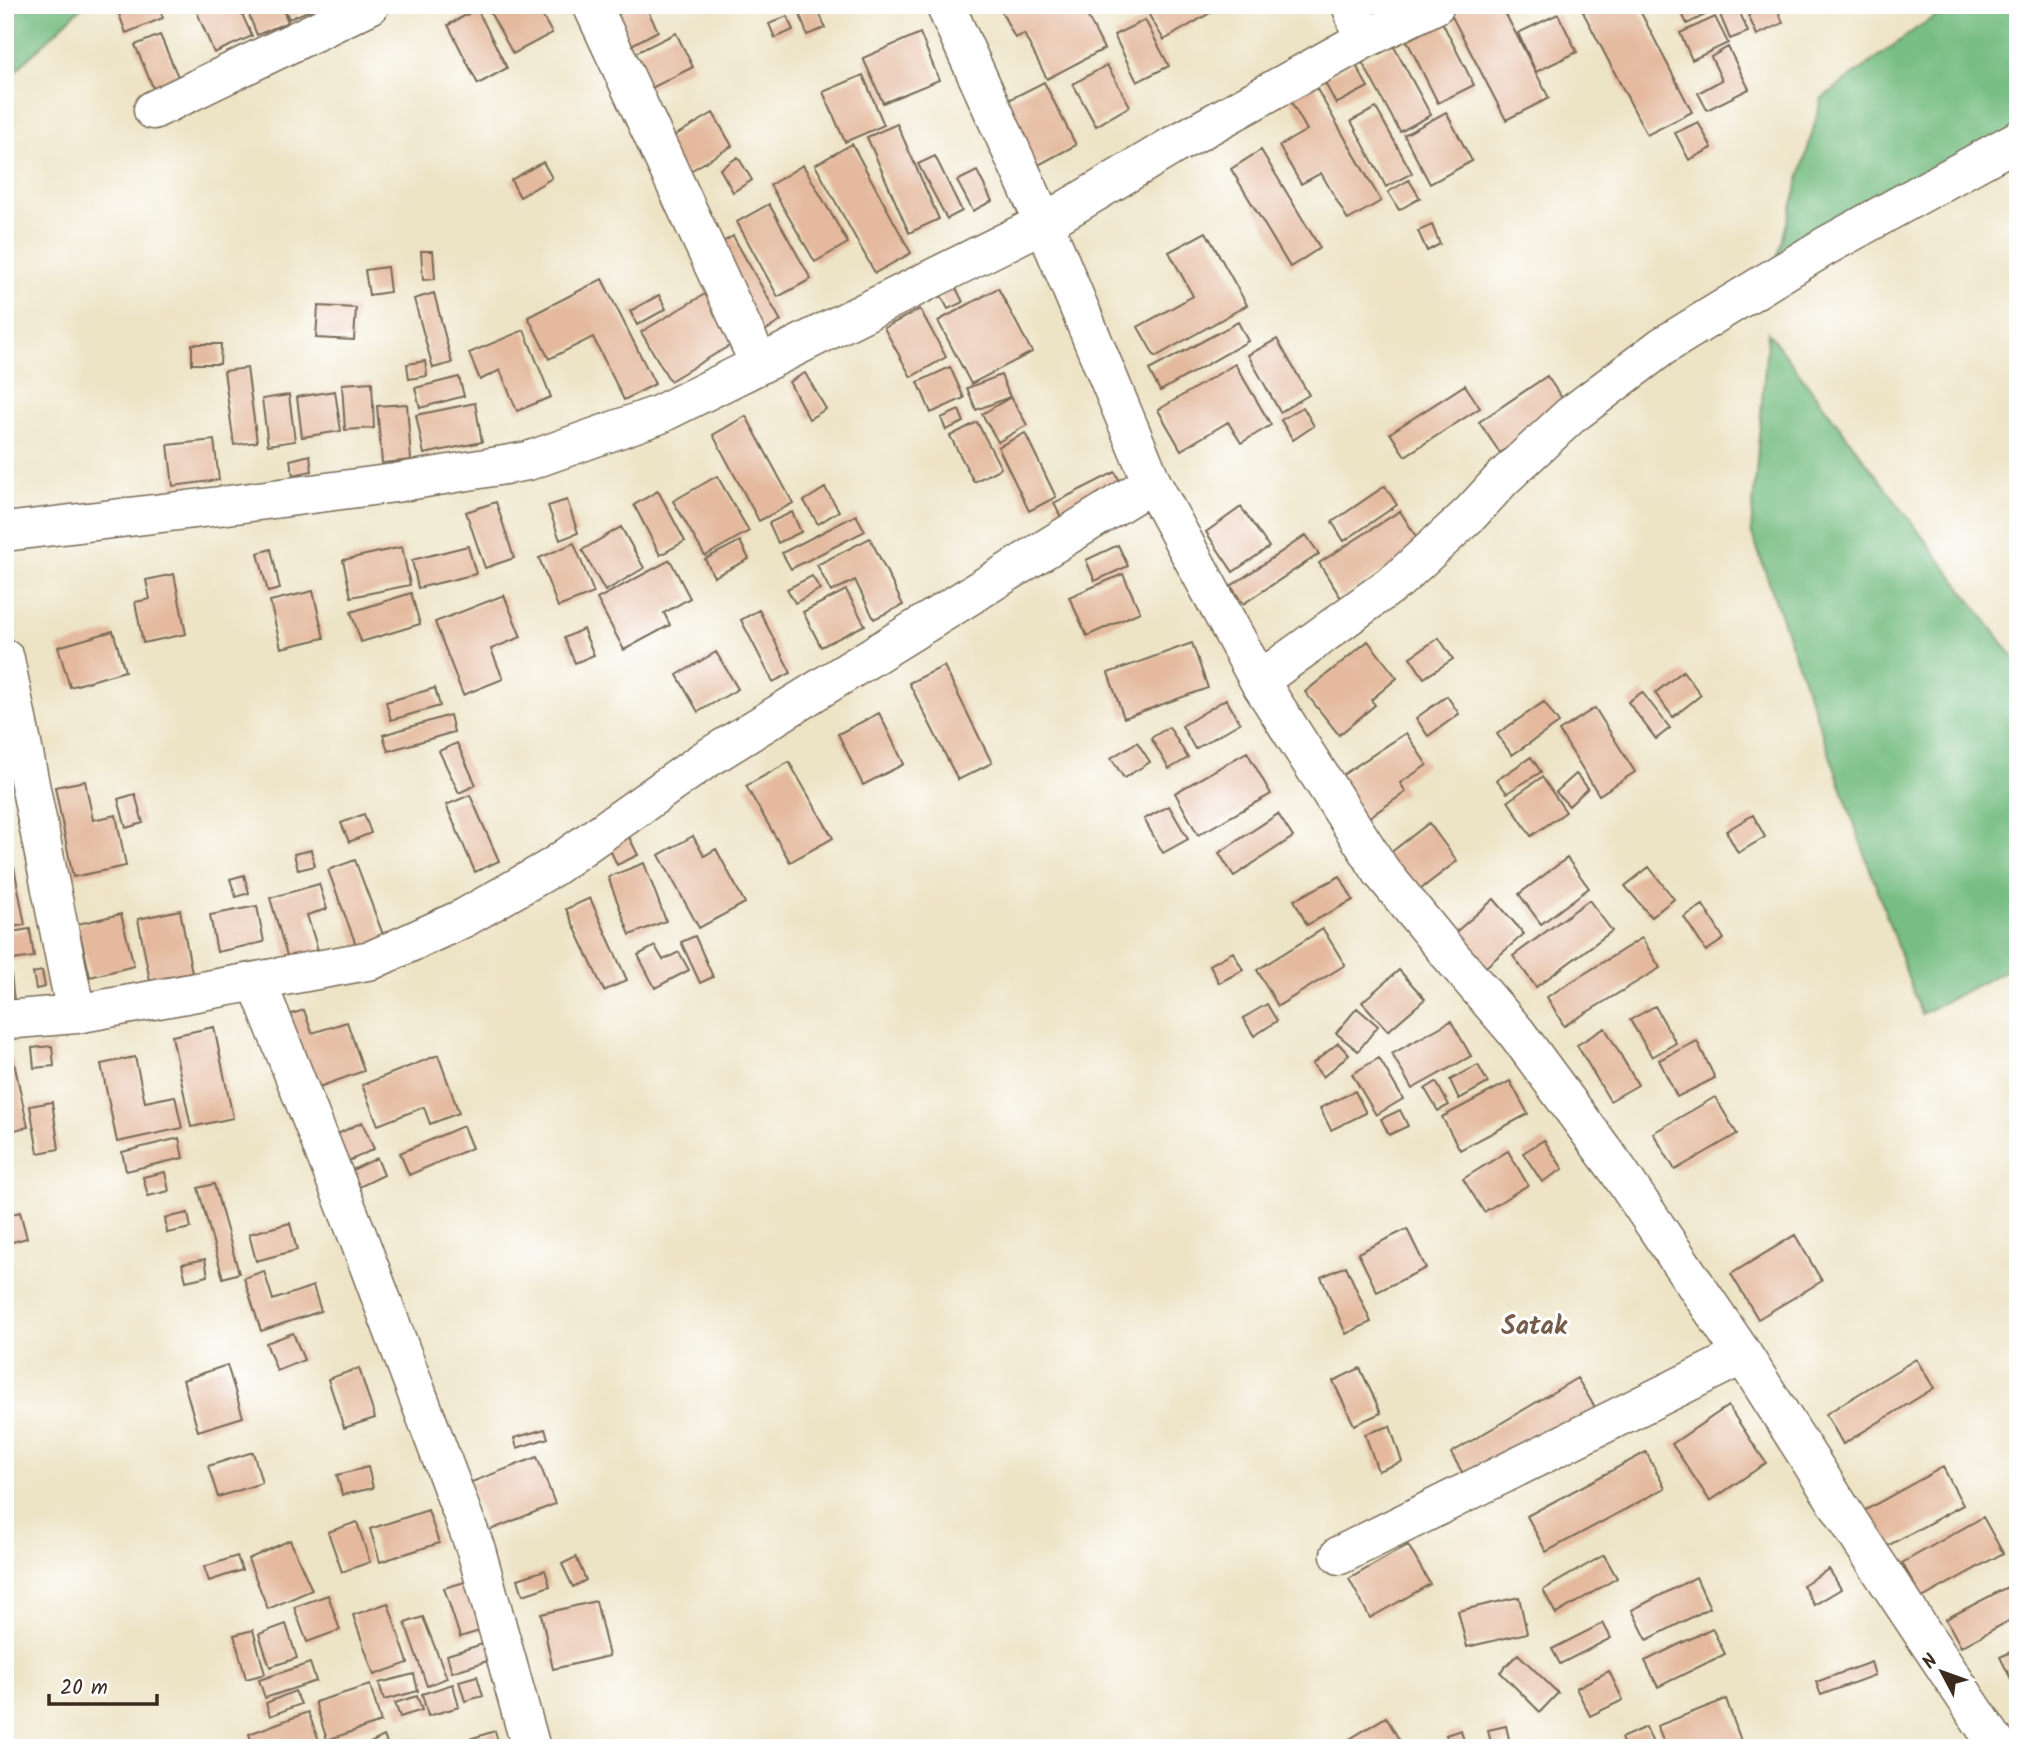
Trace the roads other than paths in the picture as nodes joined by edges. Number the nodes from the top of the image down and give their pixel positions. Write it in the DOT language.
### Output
graph roads {
  1 [pos="370,5"];
  2 [pos="592,5"];
  3 [pos="945,5"];
  4 [pos="1435,5"];
  5 [pos="1357,23"];
  6 [pos="153,110"];
  7 [pos="2018,140"];
  8 [pos="1044,223"];
  9 [pos="760,363"];
  10 [pos="1152,483"];
  11 [pos="5,532"];
  12 [pos="5,659"];
  13 [pos="1259,681"];
  14 [pos="257,982"];
  15 [pos="76,1014"];
  16 [pos="5,1020"];
  17 [pos="1743,1355"];
  18 [pos="1340,1555"];
  19 [pos="531,1748"];
  20 [pos="1999,1748"];
  1 -- 6 [label="street"];
  2 -- 9 [label="street"];
  3 -- 8 [label="street"];
  4 -- 5 [label="street"];
  5 -- 8 [label="street"];
  7 -- 13 [label="street"];
  8 -- 9 [label="street"];
  8 -- 10 [label="street"];
  9 -- 11 [label="street"];
  10 -- 13 [label="street"];
  10 -- 14 [label="street"];
  12 -- 15 [label="street"];
  13 -- 17 [label="street"];
  14 -- 15 [label="street"];
  14 -- 19 [label="street"];
  15 -- 16 [label="street"];
  17 -- 18 [label="street"];
  17 -- 20 [label="street"];
}
